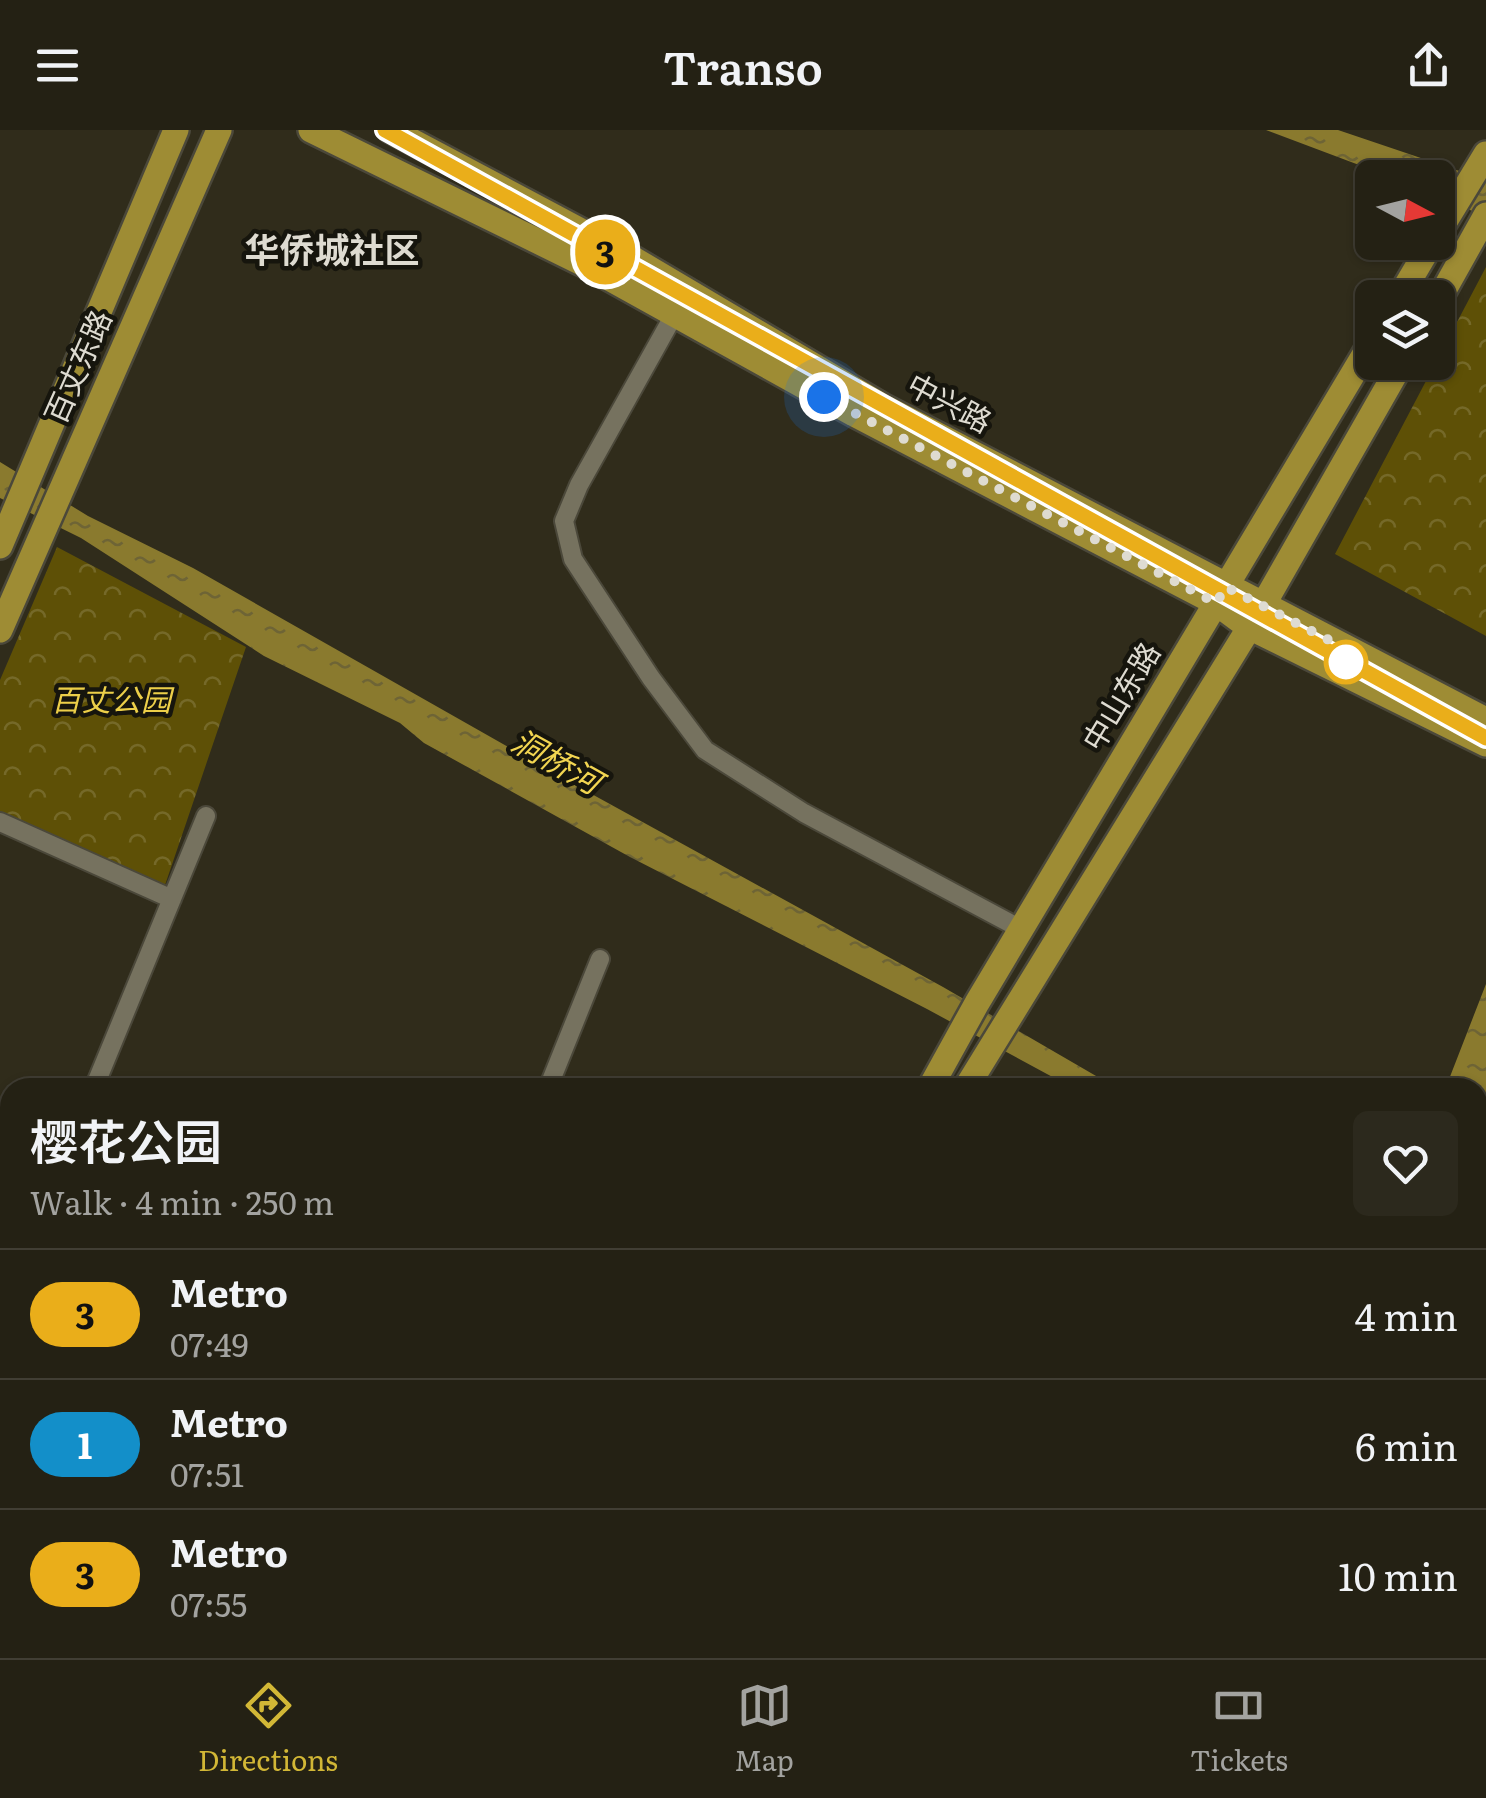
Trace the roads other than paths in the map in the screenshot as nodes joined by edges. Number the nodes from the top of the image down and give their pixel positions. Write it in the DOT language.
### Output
graph roads {
  1 [pos="176,130"];
  2 [pos="219,130"];
  3 [pos="311,130"];
  4 [pos="391,130"];
  5 [pos="1484,157"];
  6 [pos="1455,204"];
  7 [pos="1486,216"];
  8 [pos="1449,280"];
  9 [pos="674,314"];
  10 [pos="1355,370"];
  11 [pos="1392,380"];
  12 [pos="0,546"];
  13 [pos="1221,595"];
  14 [pos="1255,616"];
  15 [pos="0,630"];
  16 [pos="1486,720"];
  17 [pos="1486,744"];
  18 [pos="206,816"];
  19 [pos="0,822"];
  20 [pos="172,900"];
  21 [pos="1020,929"];
  22 [pos="600,959"];
  23 [pos="98,1078"];
  24 [pos="552,1078"];
  25 [pos="935,1078"];
  26 [pos="971,1078"];
  1 -- 12 [label="main road, 百丈东路"];
  2 -- 15 [label="main road, 百丈东路"];
  3 -- 9 [label="main road, 中兴路"];
  4 -- 13 [label="main road, 中兴路"];
  5 -- 6 [label="main road"];
  7 -- 8 [label="main road"];
  9 -- 13 [label="main road, 中兴路"];
  9 -- 21 [label="street"];
  10 -- 13 [label="main road, 中山东路"];
  11 -- 14 [label="main road"];
  13 -- 14 [label="main road, 中兴路"];
  13 -- 21 [label="main road, 中山东路"];
  14 -- 16 [label="main road, 中兴路"];
  14 -- 17 [label="main road, 中兴路"];
  14 -- 26 [label="main road"];
  18 -- 20 [label="street"];
  19 -- 20 [label="street"];
  20 -- 23 [label="street"];
  21 -- 25 [label="main road, 中山东路"];
  22 -- 24 [label="street"];
}
